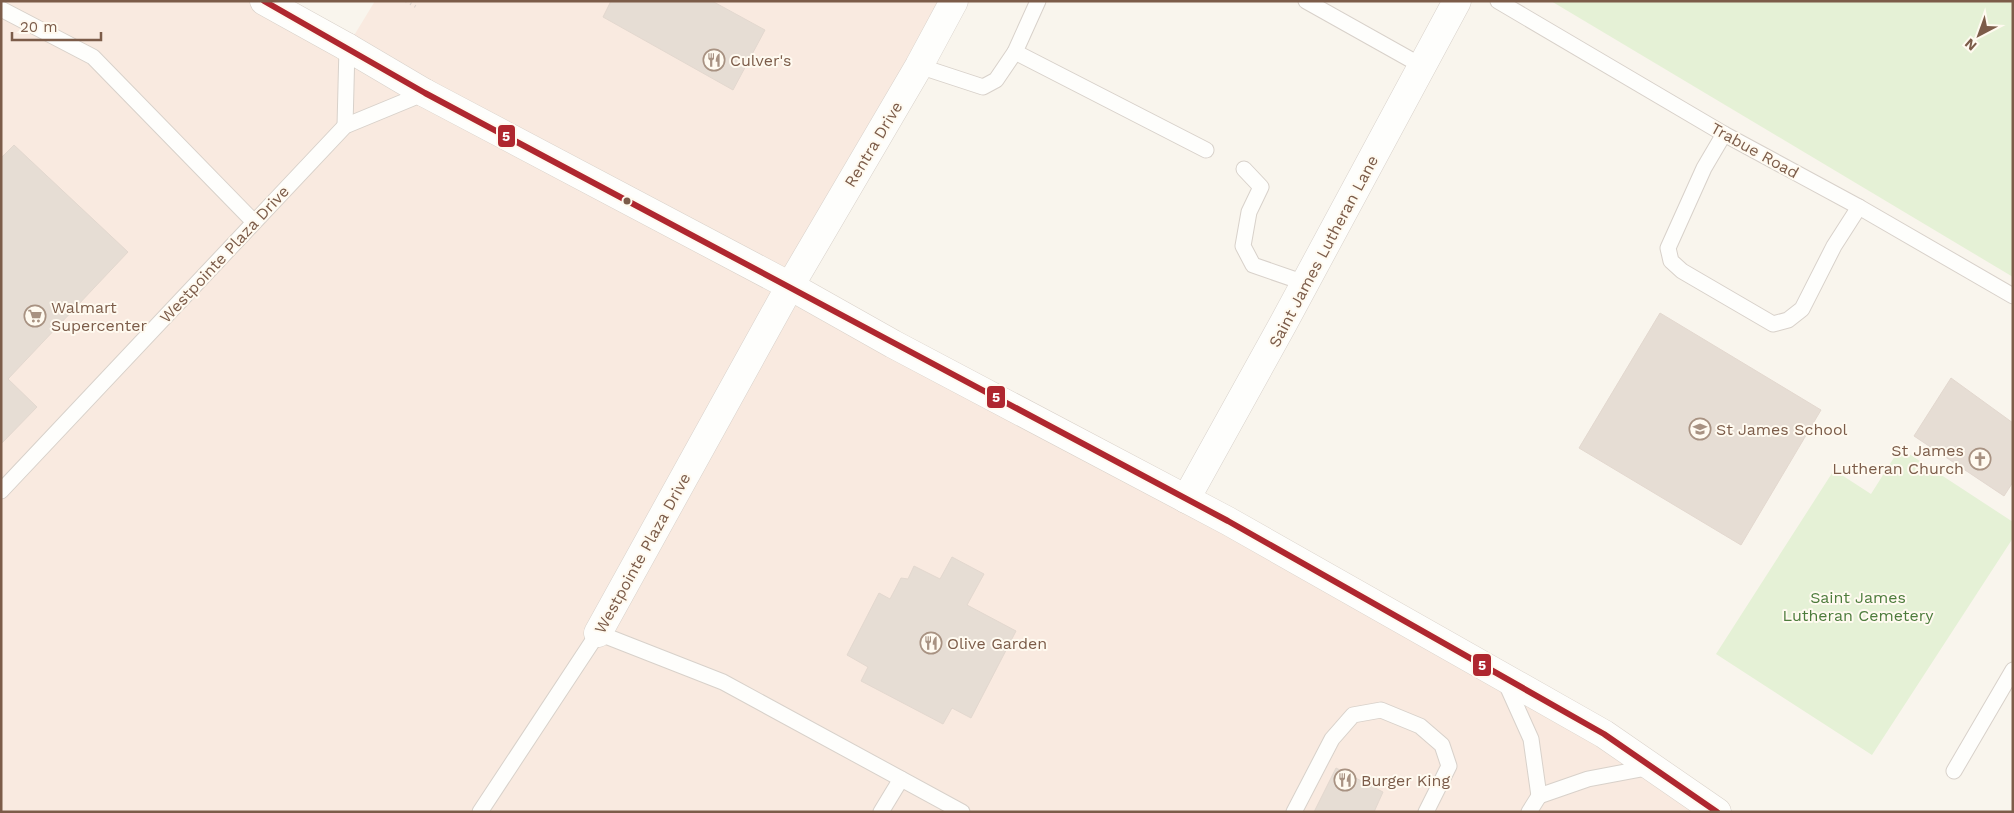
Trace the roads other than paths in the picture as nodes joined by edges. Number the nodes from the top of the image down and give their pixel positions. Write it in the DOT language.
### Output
graph roads {
  1 [pos="264,1"];
  2 [pos="954,1"];
  3 [pos="1038,1"];
  4 [pos="1306,1"];
  5 [pos="1457,1"];
  6 [pos="1498,1"];
  7 [pos="1,9"];
  8 [pos="347,47"];
  9 [pos="1015,52"];
  10 [pos="920,66"];
  11 [pos="1422,66"];
  12 [pos="424,93"];
  13 [pos="345,126"];
  14 [pos="1724,134"];
  15 [pos="1206,150"];
  16 [pos="1244,169"];
  17 [pos="1859,207"];
  18 [pos="254,222"];
  19 [pos="1305,283"];
  20 [pos="790,286"];
  21 [pos="2013,296"];
  22 [pos="1,491"];
  23 [pos="1186,499"];
  24 [pos="598,633"];
  25 [pos="2013,670"];
  26 [pos="1503,675"];
  27 [pos="1652,767"];
  28 [pos="1954,771"];
  29 [pos="901,779"];
  30 [pos="1539,796"];
  31 [pos="480,812"];
  32 [pos="881,812"];
  33 [pos="962,812"];
  34 [pos="1294,812"];
  35 [pos="1426,812"];
  36 [pos="1529,812"];
  37 [pos="1717,812"];
  1 -- 8 [label="main road"];
  2 -- 10 [label="main road, Rentra Drive"];
  3 -- 9 [label="lane"];
  4 -- 11 [label="lane"];
  5 -- 11 [label="main road, Saint James Lutheran Lane"];
  6 -- 14 [label="lane, Trabue Road"];
  7 -- 18 [label="lane"];
  8 -- 12 [label="main road"];
  8 -- 13 [label="lane"];
  9 -- 10 [label="lane"];
  9 -- 15 [label="lane"];
  10 -- 20 [label="main road, Rentra Drive"];
  11 -- 19 [label="main road, Saint James Lutheran Lane"];
  12 -- 13 [label="lane"];
  12 -- 20 [label="main road"];
  13 -- 18 [label="lane, Westpointe Plaza Drive"];
  14 -- 17 [label="lane, Trabue Road"];
  14 -- 17 [label="lane"];
  16 -- 19 [label="lane"];
  17 -- 21 [label="lane, Trabue Road"];
  18 -- 22 [label="lane, Westpointe Plaza Drive"];
  19 -- 23 [label="main road, Saint James Lutheran Lane"];
  20 -- 23 [label="main road"];
  20 -- 24 [label="main road, Westpointe Plaza Drive"];
  23 -- 26 [label="main road"];
  24 -- 29 [label="lane"];
  24 -- 31 [label="lane, Westpointe Plaza Drive"];
  25 -- 28 [label="lane"];
  26 -- 27 [label="main road"];
  26 -- 30 [label="lane"];
  27 -- 30 [label="lane"];
  27 -- 37 [label="main road"];
  29 -- 32 [label="lane"];
  29 -- 33 [label="lane"];
  30 -- 36 [label="lane"];
  34 -- 35 [label="lane"];
}
